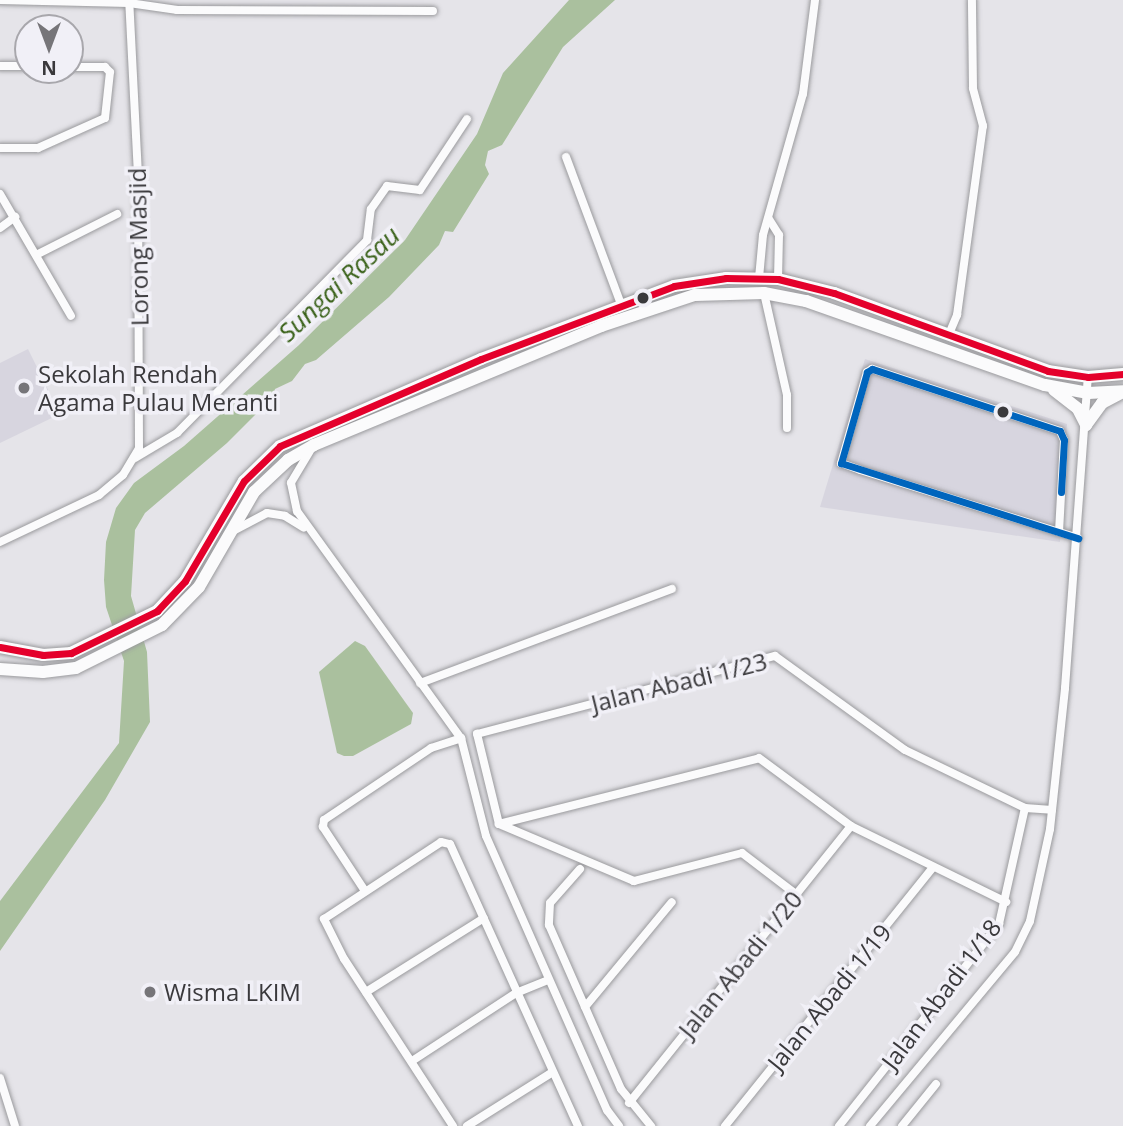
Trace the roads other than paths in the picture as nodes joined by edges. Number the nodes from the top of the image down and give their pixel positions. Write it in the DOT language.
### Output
graph roads {
  1 [pos="0,0"];
  2 [pos="815,0"];
  3 [pos="972,0"];
  4 [pos="129,1"];
  5 [pos="254,4"];
  6 [pos="433,11"];
  7 [pos="84,69"];
  8 [pos="467,118"];
  9 [pos="0,148"];
  10 [pos="566,157"];
  11 [pos="0,194"];
  12 [pos="117,214"];
  13 [pos="15,218"];
  14 [pos="769,219"];
  15 [pos="0,228"];
  16 [pos="36,255"];
  17 [pos="759,278"];
  18 [pos="778,279"];
  19 [pos="764,293"];
  20 [pos="621,304"];
  21 [pos="71,316"];
  22 [pos="948,334"];
  23 [pos="1123,374"];
  24 [pos="1088,377"];
  25 [pos="1045,386"];
  26 [pos="1123,392"];
  27 [pos="1088,393"];
  28 [pos="1086,425"];
  29 [pos="787,428"];
  30 [pos="314,446"];
  31 [pos="135,458"];
  32 [pos="306,529"];
  33 [pos="1059,532"];
  34 [pos="229,536"];
  35 [pos="1078,538"];
  36 [pos="0,542"];
  37 [pos="672,589"];
  38 [pos="0,647"];
  39 [pos="0,669"];
  40 [pos="420,683"];
  41 [pos="461,738"];
  42 [pos="1025,808"];
  43 [pos="1052,810"];
  44 [pos="499,824"];
  45 [pos="851,826"];
  46 [pos="933,867"];
  47 [pos="580,869"];
  48 [pos="365,891"];
  49 [pos="797,895"];
  50 [pos="672,902"];
  51 [pos="1006,902"];
  52 [pos="484,918"];
  53 [pos="549,979"];
  54 [pos="366,992"];
  55 [pos="516,993"];
  56 [pos="585,1007"];
  57 [pos="412,1060"];
  58 [pos="551,1073"];
  59 [pos="0,1078"];
  60 [pos="936,1084"];
  61 [pos="629,1103"];
  62 [pos="15,1126"];
  63 [pos="453,1126"];
  64 [pos="467,1126"];
  65 [pos="578,1126"];
  66 [pos="619,1126"];
  67 [pos="651,1126"];
  68 [pos="725,1126"];
  69 [pos="839,1126"];
  70 [pos="870,1126"];
  71 [pos="902,1126"];
  1 -- 4 [label="street"];
  2 -- 14 [label="street"];
  3 -- 22 [label="street"];
  4 -- 5 [label="street"];
  4 -- 31 [label="street, Lorong Masjid"];
  5 -- 6 [label="street"];
  7 -- 9 [label="street"];
  8 -- 31 [label="street"];
  10 -- 20 [label="street"];
  11 -- 13 [label="street"];
  12 -- 16 [label="street"];
  13 -- 15 [label="street"];
  13 -- 16 [label="street"];
  14 -- 17 [label="street"];
  14 -- 18 [label="street"];
  16 -- 21 [label="street"];
  17 -- 18 [label="main road"];
  17 -- 20 [label="main road"];
  18 -- 22 [label="main road"];
  19 -- 25 [label="main road"];
  19 -- 29 [label="street"];
  19 -- 30 [label="main road"];
  20 -- 38 [label="main road"];
  22 -- 24 [label="main road"];
  23 -- 24 [label="main road"];
  24 -- 27 [label="street"];
  25 -- 27 [label="main road"];
  25 -- 28 [label="main road"];
  26 -- 27 [label="main road"];
  26 -- 28 [label="main road"];
  27 -- 28 [label="street"];
  28 -- 35 [label="street"];
  30 -- 32 [label="street"];
  30 -- 34 [label="main road"];
  31 -- 36 [label="street"];
  32 -- 34 [label="street"];
  32 -- 40 [label="street"];
  33 -- 33 [label="street"];
  33 -- 35 [label="street"];
  34 -- 39 [label="main road"];
  35 -- 43 [label="street"];
  37 -- 40 [label="street"];
  40 -- 41 [label="street"];
  41 -- 48 [label="street"];
  41 -- 53 [label="street"];
  42 -- 43 [label="street, Jalan Abadi 1/23"];
  42 -- 44 [label="street, Jalan Abadi 1/23"];
  42 -- 51 [label="street, Jalan Abadi 1/18"];
  43 -- 70 [label="street"];
  44 -- 45 [label="street"];
  44 -- 49 [label="street"];
  45 -- 46 [label="street"];
  45 -- 49 [label="street, Jalan Abadi 1/20"];
  46 -- 51 [label="street"];
  46 -- 68 [label="street, Jalan Abadi 1/19"];
  47 -- 56 [label="street"];
  48 -- 52 [label="street"];
  48 -- 54 [label="street"];
  49 -- 61 [label="street, Jalan Abadi 1/20"];
  50 -- 56 [label="street"];
  51 -- 69 [label="street, Jalan Abadi 1/18"];
  52 -- 54 [label="street"];
  52 -- 55 [label="street"];
  53 -- 55 [label="street"];
  53 -- 66 [label="street"];
  54 -- 57 [label="street"];
  55 -- 57 [label="street"];
  55 -- 58 [label="street"];
  56 -- 61 [label="street"];
  57 -- 63 [label="street"];
  58 -- 64 [label="street"];
  58 -- 65 [label="street"];
  59 -- 62 [label="street"];
  60 -- 71 [label="street"];
  61 -- 67 [label="street"];
}
